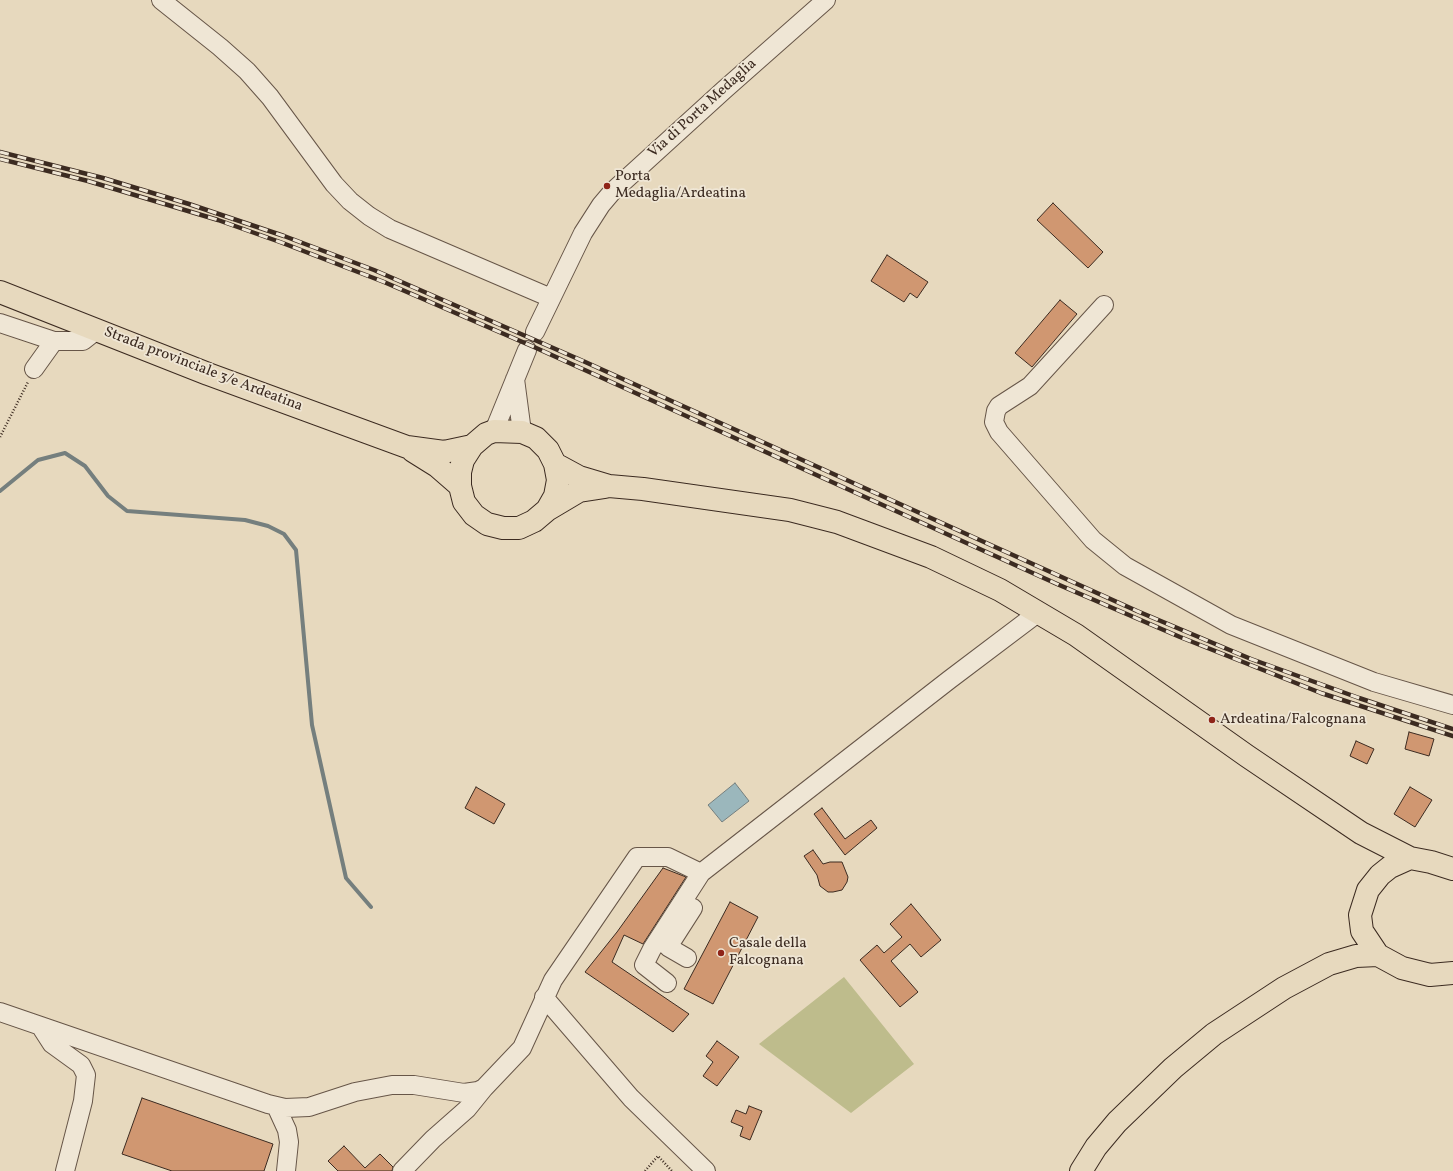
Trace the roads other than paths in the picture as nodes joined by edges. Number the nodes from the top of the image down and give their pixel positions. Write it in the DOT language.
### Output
graph roads {
  1 [pos="161,0"];
  2 [pos="826,0"];
  3 [pos="0,292"];
  4 [pos="551,298"];
  5 [pos="1104,305"];
  6 [pos="0,323"];
  7 [pos="97,330"];
  8 [pos="536,332"];
  9 [pos="54,340"];
  10 [pos="527,350"];
  11 [pos="34,369"];
  12 [pos="514,378"];
  13 [pos="494,431"];
  14 [pos="522,432"];
  15 [pos="406,446"];
  16 [pos="472,446"];
  17 [pos="555,464"];
  18 [pos="460,486"];
  19 [pos="609,486"];
  20 [pos="547,510"];
  21 [pos="1039,612"];
  22 [pos="1453,705"];
  23 [pos="1361,833"];
  24 [pos="1410,858"];
  25 [pos="707,869"];
  26 [pos="1453,869"];
  27 [pos="1380,875"];
  28 [pos="1360,923"];
  29 [pos="1378,955"];
  30 [pos="687,958"];
  31 [pos="1329,964"];
  32 [pos="1453,973"];
  33 [pos="667,983"];
  34 [pos="544,997"];
  35 [pos="0,1012"];
  36 [pos="41,1027"];
  37 [pos="484,1088"];
  38 [pos="276,1106"];
  39 [pos="65,1171"];
  40 [pos="286,1171"];
  41 [pos="402,1171"];
  42 [pos="706,1171"];
  43 [pos="1081,1171"];
  1 -- 4 [label="street"];
  2 -- 4 [label="street, Via di Porta Medaglia"];
  3 -- 7 [label="main road, Strada provinciale 3/e Ardeatina"];
  4 -- 8 [label="street, Via di Porta Medaglia"];
  5 -- 22 [label="street"];
  6 -- 9 [label="street"];
  7 -- 9 [label="street"];
  7 -- 15 [label="main road, Strada provinciale 3/e Ardeatina"];
  9 -- 11 [label="street"];
  10 -- 12 [label="street"];
  12 -- 13 [label="street"];
  12 -- 14 [label="street"];
  13 -- 14 [label="main road, Strada provinciale 3/e Ardeatina"];
  13 -- 16 [label="main road, Strada provinciale 3/e Ardeatina"];
  14 -- 17 [label="main road, Strada provinciale 3/e Ardeatina"];
  15 -- 16 [label="main road, Strada provinciale 3/e Ardeatina"];
  15 -- 18 [label="main road, Strada provinciale 3/e Ardeatina"];
  16 -- 18 [label="main road, Strada provinciale 3/e Ardeatina"];
  17 -- 19 [label="main road, Strada provinciale 3/e Ardeatina"];
  17 -- 20 [label="main road, Strada provinciale 3/e Ardeatina"];
  18 -- 20 [label="main road, Strada provinciale 3/e Ardeatina"];
  19 -- 20 [label="main road, Strada provinciale 3/e Ardeatina"];
  19 -- 21 [label="main road, Strada provinciale 3/e Ardeatina"];
  21 -- 23 [label="main road, Strada provinciale 3/e Ardeatina"];
  21 -- 25 [label="street"];
  23 -- 24 [label="main road, Strada provinciale 3/e Ardeatina"];
  23 -- 27 [label="main road, Strada provinciale 3/e Ardeatina"];
  24 -- 26 [label="main road, Strada provinciale 3/e Ardeatina"];
  24 -- 27 [label="main road"];
  25 -- 30 [label="street"];
  25 -- 33 [label="street"];
  25 -- 34 [label="street"];
  27 -- 28 [label="main road"];
  28 -- 29 [label="main road"];
  28 -- 31 [label="main road"];
  29 -- 31 [label="main road"];
  29 -- 32 [label="main road"];
  31 -- 43 [label="main road"];
  34 -- 37 [label="street"];
  34 -- 42 [label="street"];
  35 -- 36 [label="street"];
  36 -- 38 [label="street"];
  36 -- 39 [label="street"];
  37 -- 38 [label="street"];
  37 -- 41 [label="street"];
  38 -- 40 [label="street"];
}
